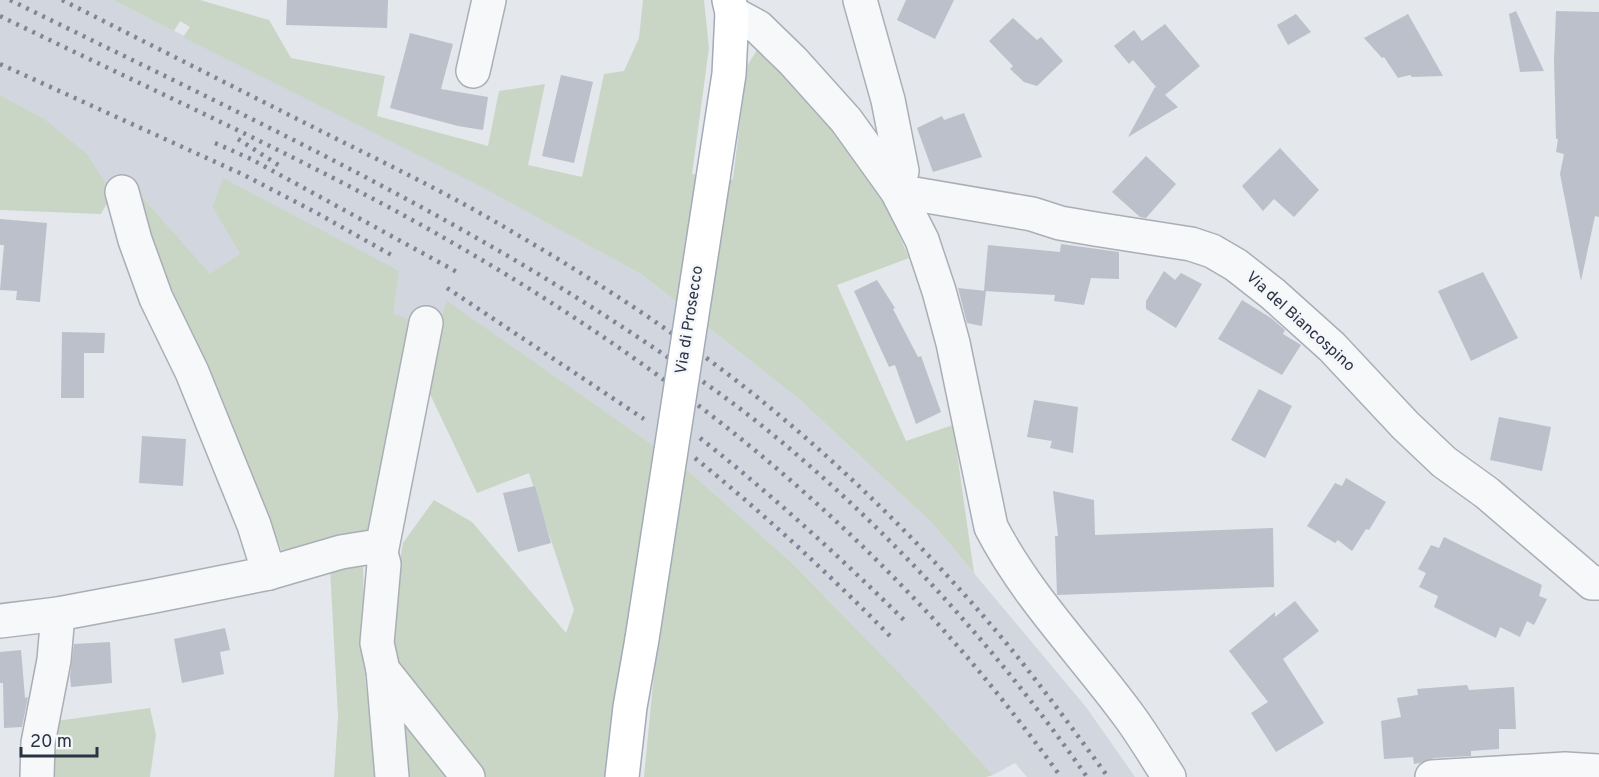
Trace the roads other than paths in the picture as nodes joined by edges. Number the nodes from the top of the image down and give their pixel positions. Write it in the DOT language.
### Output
graph roads {
  1 [pos="489,0"];
  2 [pos="860,0"];
  3 [pos="731,6"];
  4 [pos="473,71"];
  5 [pos="897,191"];
  6 [pos="122,192"];
  7 [pos="426,322"];
  8 [pos="381,553"];
  9 [pos="269,573"];
  10 [pos="1599,583"];
  11 [pos="58,614"];
  12 [pos="0,621"];
  13 [pos="383,670"];
  14 [pos="1599,771"];
  15 [pos="37,777"];
  16 [pos="392,777"];
  17 [pos="468,777"];
  18 [pos="622,777"];
  19 [pos="1169,777"];
  20 [pos="1432,777"];
  1 -- 4 [label="street"];
  2 -- 5 [label="street"];
  3 -- 5 [label="street"];
  3 -- 18 [label="main road, Via di Prosecco, bridge"];
  5 -- 10 [label="street, Via del Biancospino"];
  5 -- 19 [label="street"];
  6 -- 9 [label="street"];
  7 -- 8 [label="street"];
  8 -- 9 [label="street"];
  8 -- 13 [label="street"];
  9 -- 11 [label="street"];
  11 -- 12 [label="street"];
  11 -- 15 [label="street"];
  13 -- 16 [label="street"];
  13 -- 17 [label="street"];
  14 -- 20 [label="street"];
}
